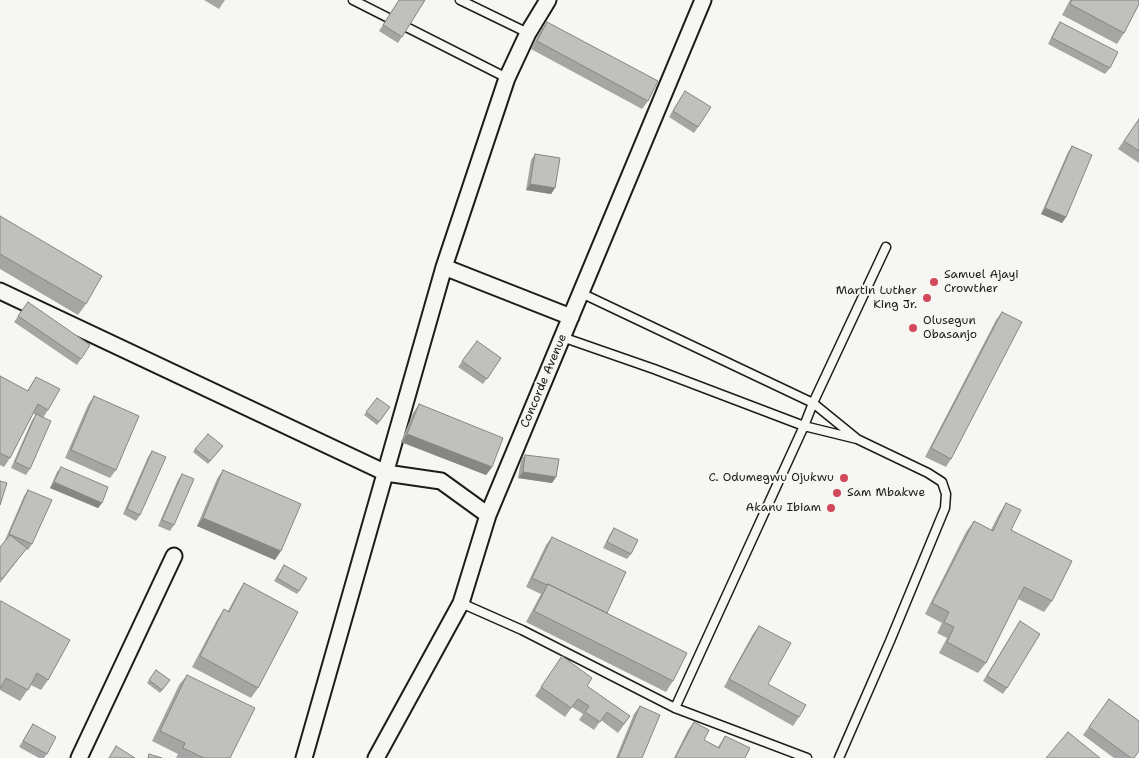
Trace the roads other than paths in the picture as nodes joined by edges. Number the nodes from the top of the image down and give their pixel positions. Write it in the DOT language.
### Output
graph roads {
  1 [pos="353,0"];
  2 [pos="460,0"];
  3 [pos="548,0"];
  4 [pos="703,0"];
  5 [pos="528,33"];
  6 [pos="507,78"];
  7 [pos="886,247"];
  8 [pos="444,267"];
  9 [pos="0,291"];
  10 [pos="581,293"];
  11 [pos="571,317"];
  12 [pos="562,337"];
  13 [pos="813,403"];
  14 [pos="804,426"];
  15 [pos="857,439"];
  16 [pos="386,473"];
  17 [pos="488,515"];
  18 [pos="174,556"];
  19 [pos="461,603"];
  20 [pos="675,708"];
  21 [pos="78,758"];
  22 [pos="304,758"];
  23 [pos="376,758"];
  24 [pos="807,758"];
  25 [pos="839,758"];
  1 -- 6 [label="lane"];
  2 -- 5 [label="lane"];
  3 -- 5 [label="street"];
  4 -- 10 [label="street, Concorde Avenue"];
  5 -- 6 [label="street"];
  6 -- 8 [label="street"];
  7 -- 13 [label="lane"];
  8 -- 11 [label="street"];
  8 -- 16 [label="street"];
  9 -- 16 [label="street"];
  10 -- 11 [label="street, Concorde Avenue"];
  10 -- 13 [label="lane"];
  11 -- 12 [label="street, Concorde Avenue"];
  12 -- 14 [label="lane"];
  12 -- 17 [label="street, Concorde Avenue"];
  13 -- 14 [label="lane"];
  13 -- 15 [label="lane"];
  14 -- 15 [label="lane"];
  14 -- 20 [label="lane"];
  15 -- 25 [label="lane"];
  16 -- 17 [label="street"];
  16 -- 22 [label="street"];
  17 -- 19 [label="street, Concorde Avenue"];
  18 -- 21 [label="street"];
  19 -- 20 [label="lane"];
  19 -- 23 [label="street, Concorde Avenue"];
  20 -- 24 [label="lane"];
}
